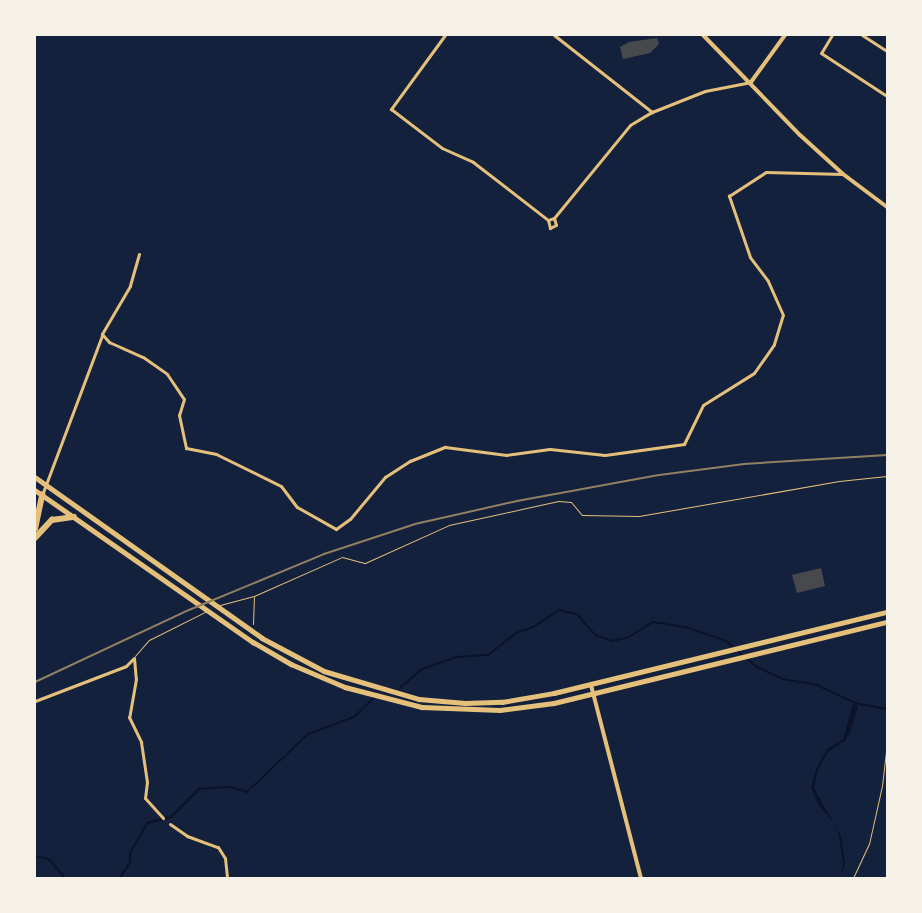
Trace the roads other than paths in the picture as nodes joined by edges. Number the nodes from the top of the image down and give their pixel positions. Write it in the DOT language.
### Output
graph roads {
  1 [pos="445,35"];
  2 [pos="554,35"];
  3 [pos="703,35"];
  4 [pos="785,35"];
  5 [pos="832,35"];
  6 [pos="862,35"];
  7 [pos="887,51"];
  8 [pos="751,82"];
  9 [pos="887,96"];
  10 [pos="652,112"];
  11 [pos="843,174"];
  12 [pos="887,207"];
  13 [pos="554,218"];
  14 [pos="548,220"];
  15 [pos="139,254"];
  16 [pos="102,334"];
  17 [pos="887,476"];
  18 [pos="35,477"];
  19 [pos="47,484"];
  20 [pos="35,490"];
  21 [pos="42,495"];
  22 [pos="35,510"];
  23 [pos="74,517"];
  24 [pos="35,529"];
  25 [pos="35,538"];
  26 [pos="254,596"];
  27 [pos="887,612"];
  28 [pos="887,622"];
  29 [pos="253,624"];
  30 [pos="134,658"];
  31 [pos="591,685"];
  32 [pos="594,694"];
  33 [pos="35,700"];
  34 [pos="887,743"];
  35 [pos="163,818"];
  36 [pos="170,824"];
  37 [pos="226,878"];
  38 [pos="641,878"];
  39 [pos="853,878"];
  1 -- 14 [label="street"];
  2 -- 10 [label="street"];
  3 -- 8 [label="street"];
  4 -- 8 [label="street"];
  5 -- 9 [label="street"];
  6 -- 7 [label="street"];
  8 -- 10 [label="street"];
  8 -- 11 [label="street"];
  10 -- 13 [label="street"];
  11 -- 12 [label="street"];
  11 -- 16 [label="street"];
  13 -- 14 [label="street"];
  13 -- 14 [label="street"];
  15 -- 16 [label="street"];
  16 -- 19 [label="street"];
  17 -- 26 [label="lane"];
  18 -- 19 [label="main road"];
  19 -- 21 [label="street"];
  19 -- 31 [label="main road"];
  20 -- 21 [label="main road"];
  21 -- 22 [label="highway"];
  21 -- 23 [label="main road"];
  21 -- 24 [label="highway"];
  23 -- 25 [label="highway"];
  23 -- 32 [label="main road"];
  26 -- 29 [label="lane"];
  26 -- 30 [label="lane"];
  27 -- 31 [label="main road"];
  28 -- 32 [label="main road"];
  30 -- 33 [label="street"];
  30 -- 35 [label="street"];
  31 -- 32 [label="street"];
  32 -- 38 [label="street"];
  34 -- 39 [label="lane"];
  36 -- 37 [label="street"];
}
